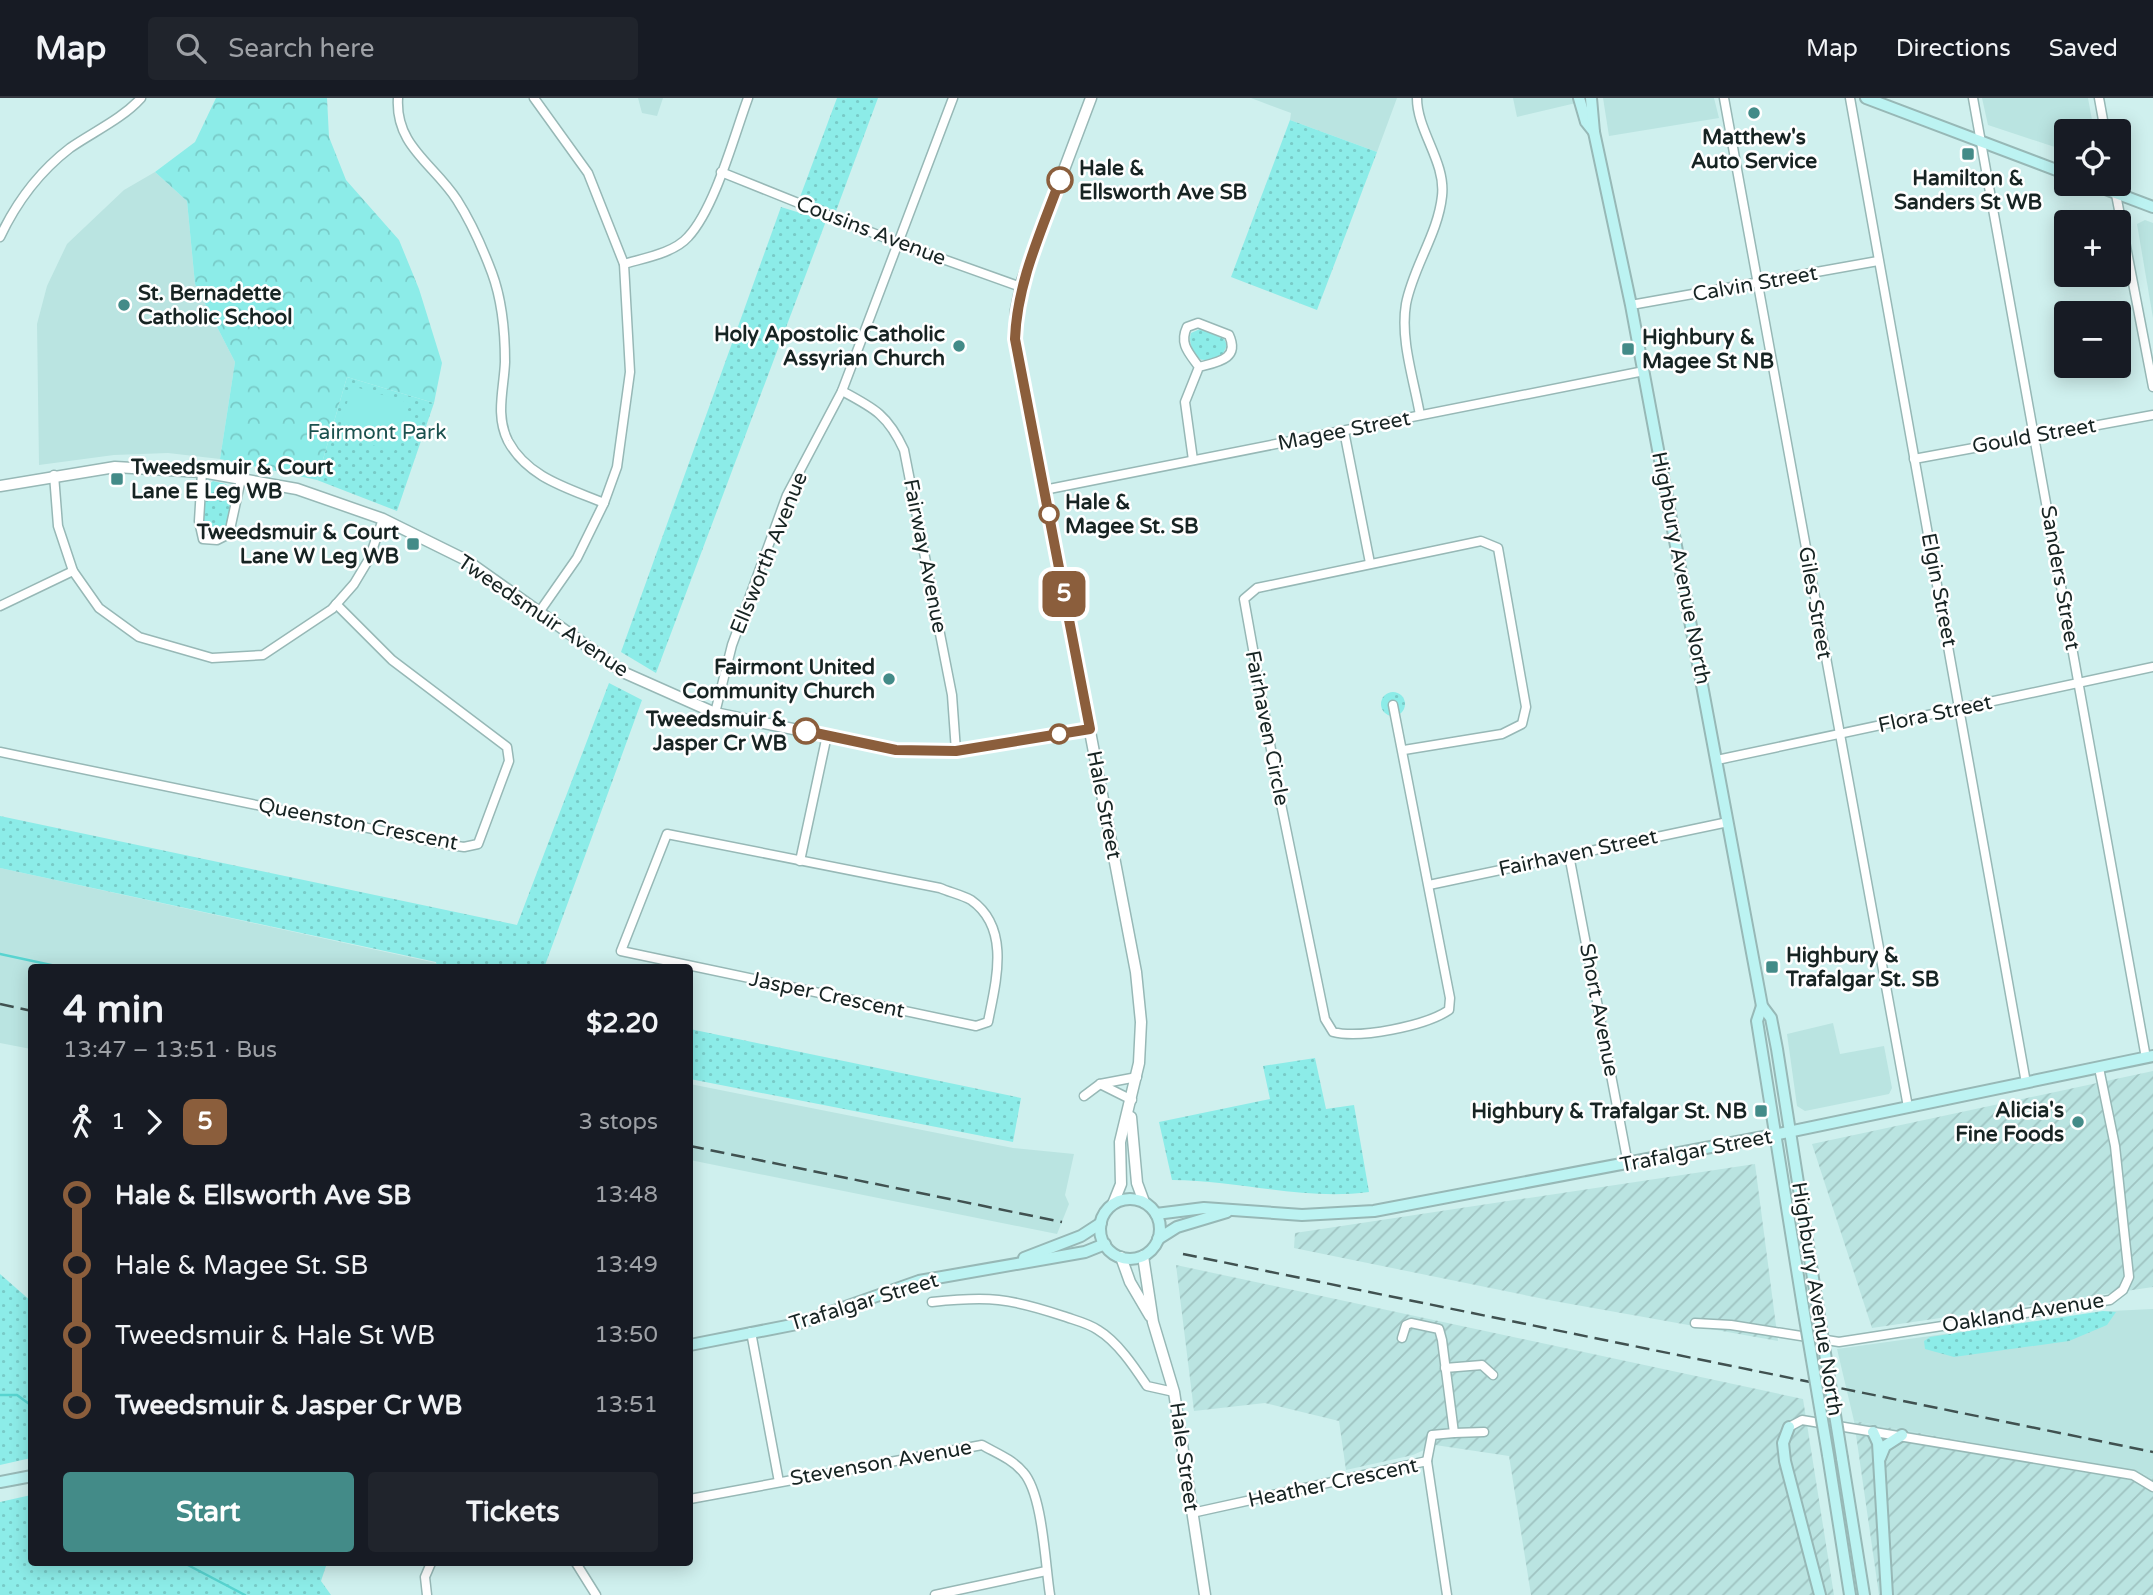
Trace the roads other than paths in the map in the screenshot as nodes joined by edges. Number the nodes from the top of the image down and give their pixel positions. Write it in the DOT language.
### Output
graph roads {
  1 [pos="141,98"];
  2 [pos="398,98"];
  3 [pos="534,98"];
  4 [pos="748,98"];
  5 [pos="953,98"];
  6 [pos="1091,98"];
  7 [pos="1417,98"];
  8 [pos="1579,98"];
  9 [pos="1591,98"];
  10 [pos="1724,98"];
  11 [pos="1850,98"];
  12 [pos="1866,98"];
  13 [pos="1973,98"];
  14 [pos="2099,98"];
  15 [pos="2103,119"];
  16 [pos="1594,132"];
  17 [pos="1981,142"];
  18 [pos="2054,169"];
  19 [pos="721,172"];
  20 [pos="2117,196"];
  21 [pos="2131,196"];
  22 [pos="2153,207"];
  23 [pos="0,237"];
  24 [pos="898,243"];
  25 [pos="1878,261"];
  26 [pos="624,264"];
  27 [pos="1757,284"];
  28 [pos="1021,287"];
  29 [pos="1631,305"];
  30 [pos="1199,366"];
  31 [pos="1644,371"];
  32 [pos="2153,387"];
  33 [pos="842,391"];
  34 [pos="1420,415"];
  35 [pos="2153,415"];
  36 [pos="1344,431"];
  37 [pos="2034,435"];
  38 [pos="1914,459"];
  39 [pos="1193,460"];
  40 [pos="202,472"];
  41 [pos="54,475"];
  42 [pos="241,479"];
  43 [pos="0,485"];
  44 [pos="1044,490"];
  45 [pos="604,503"];
  46 [pos="383,519"];
  47 [pos="1370,563"];
  48 [pos="73,571"];
  49 [pos="336,604"];
  50 [pos="0,606"];
  51 [pos="540,611"];
  52 [pos="2153,667"];
  53 [pos="2079,684"];
  54 [pos="1393,705"];
  55 [pos="1961,708"];
  56 [pos="715,713"];
  57 [pos="1090,729"];
  58 [pos="827,735"];
  59 [pos="1839,735"];
  60 [pos="1404,750"];
  61 [pos="956,751"];
  62 [pos="0,752"];
  63 [pos="1717,760"];
  64 [pos="1728,822"];
  65 [pos="1569,855"];
  66 [pos="800,860"];
  67 [pos="1429,885"];
  68 [pos="683,964"];
  69 [pos="693,966"];
  70 [pos="1762,1006"];
  71 [pos="2150,1057"];
  72 [pos="2099,1068"];
  73 [pos="1137,1077"];
  74 [pos="2026,1083"];
  75 [pos="1100,1084"];
  76 [pos="1084,1096"];
  77 [pos="1131,1105"];
  78 [pos="1908,1107"];
  79 [pos="1791,1132"];
  80 [pos="1774,1135"];
  81 [pos="1628,1164"];
  82 [pos="1144,1202"];
  83 [pos="1114,1204"];
  84 [pos="1235,1210"];
  85 [pos="1156,1214"];
  86 [pos="1101,1223"];
  87 [pos="1158,1239"];
  88 [pos="1104,1244"];
  89 [pos="1143,1256"];
  90 [pos="1121,1257"];
  91 [pos="998,1268"];
  92 [pos="932,1302"];
  93 [pos="1153,1322"];
  94 [pos="1695,1323"];
  95 [pos="751,1332"];
  96 [pos="1402,1338"];
  97 [pos="693,1344"];
  98 [pos="1445,1368"];
  99 [pos="1493,1375"];
  100 [pos="1174,1392"];
  101 [pos="1789,1427"];
  102 [pos="1484,1432"];
  103 [pos="1874,1432"];
  104 [pos="1454,1433"];
  105 [pos="1902,1435"];
  106 [pos="1427,1461"];
  107 [pos="1879,1461"];
  108 [pos="28,1477"];
  109 [pos="0,1482"];
  110 [pos="779,1482"];
  111 [pos="2153,1487"];
  112 [pos="693,1498"];
  113 [pos="1192,1513"];
  114 [pos="430,1566"];
  115 [pos="578,1566"];
  116 [pos="1046,1571"];
  117 [pos="427,1595"];
  118 [pos="596,1595"];
  119 [pos="935,1595"];
  120 [pos="1050,1595"];
  121 [pos="1205,1595"];
  122 [pos="1447,1595"];
  123 [pos="1820,1595"];
  124 [pos="1850,1595"];
  125 [pos="1864,1595"];
  126 [pos="1887,1595"];
  1 -- 23 [label="street"];
  2 -- 45 [label="street"];
  3 -- 26 [label="street"];
  4 -- 19 [label="street"];
  5 -- 24 [label="street, Ellsworth Avenue"];
  6 -- 28 [label="street, Hale Street"];
  7 -- 34 [label="street"];
  8 -- 16 [label="main road, Highbury Avenue North"];
  9 -- 16 [label="main road, Highbury Avenue North"];
  10 -- 27 [label="street, Giles Street"];
  11 -- 25 [label="street, Elgin Street"];
  12 -- 17 [label="main road"];
  13 -- 17 [label="street, Sanders Street"];
  14 -- 15 [label="street"];
  16 -- 29 [label="main road, Highbury Avenue North"];
  17 -- 18 [label="main road"];
  17 -- 37 [label="street, Sanders Street"];
  19 -- 24 [label="street, Cousins Avenue"];
  19 -- 26 [label="street"];
  20 -- 32 [label="street"];
  21 -- 22 [label="main road"];
  24 -- 28 [label="street, Cousins Avenue"];
  24 -- 33 [label="street, Ellsworth Avenue"];
  25 -- 27 [label="street, Calvin Street"];
  25 -- 38 [label="street, Elgin Street"];
  26 -- 45 [label="street"];
  27 -- 29 [label="street, Calvin Street"];
  27 -- 59 [label="street, Giles Street"];
  28 -- 44 [label="street, Hale Street"];
  29 -- 31 [label="main road, Highbury Avenue North"];
  30 -- 30 [label="street"];
  30 -- 39 [label="street"];
  31 -- 34 [label="street, Magee Street"];
  31 -- 63 [label="main road, Highbury Avenue North"];
  33 -- 56 [label="street, Ellsworth Avenue"];
  33 -- 61 [label="street, Fairway Avenue"];
  34 -- 36 [label="street, Magee Street"];
  35 -- 37 [label="street, Gould Street"];
  36 -- 39 [label="street, Magee Street"];
  36 -- 47 [label="street"];
  37 -- 38 [label="street, Gould Street"];
  37 -- 53 [label="street, Sanders Street"];
  38 -- 55 [label="street, Elgin Street"];
  39 -- 44 [label="street, Magee Street"];
  40 -- 41 [label="street, Tweedsmuir Avenue"];
  40 -- 42 [label="street, Tweedsmuir Avenue"];
  40 -- 42 [label="street"];
  41 -- 43 [label="street, Tweedsmuir Avenue"];
  41 -- 48 [label="street"];
  42 -- 46 [label="street, Tweedsmuir Avenue"];
  44 -- 57 [label="street, Hale Street"];
  45 -- 51 [label="street"];
  46 -- 49 [label="street"];
  46 -- 51 [label="street, Tweedsmuir Avenue"];
  47 -- 60 [label="street, Fairhaven Circle"];
  47 -- 67 [label="street, Fairhaven Circle"];
  48 -- 49 [label="street"];
  48 -- 50 [label="street"];
  49 -- 62 [label="street, Queenston Crescent"];
  51 -- 56 [label="street, Tweedsmuir Avenue"];
  52 -- 53 [label="street, Flora Street"];
  53 -- 55 [label="street, Flora Street"];
  53 -- 71 [label="street, Sanders Street"];
  54 -- 60 [label="street"];
  55 -- 59 [label="street, Flora Street"];
  55 -- 74 [label="street, Elgin Street"];
  56 -- 58 [label="street, Tweedsmuir Avenue"];
  57 -- 61 [label="street, Tweedsmuir Avenue"];
  57 -- 73 [label="street, Hale Street"];
  58 -- 61 [label="street, Tweedsmuir Avenue"];
  58 -- 66 [label="street"];
  59 -- 63 [label="street, Flora Street"];
  59 -- 78 [label="street, Giles Street"];
  60 -- 67 [label="street, Fairhaven Circle"];
  63 -- 64 [label="main road, Highbury Avenue North"];
  64 -- 65 [label="street, Fairhaven Street"];
  64 -- 70 [label="main road, Highbury Avenue North"];
  65 -- 67 [label="street, Fairhaven Street"];
  65 -- 81 [label="street, Short Avenue"];
  66 -- 68 [label="street, Jasper Crescent"];
  66 -- 69 [label="street, Jasper Crescent"];
  70 -- 79 [label="main road, Highbury Avenue North"];
  70 -- 80 [label="main road, Highbury Avenue North"];
  71 -- 72 [label="main road, Trafalgar Street"];
  72 -- 74 [label="main road, Trafalgar Street"];
  72 -- 94 [label="street, Oakland Avenue"];
  73 -- 75 [label="street"];
  73 -- 77 [label="street, Hale Street"];
  74 -- 78 [label="main road, Trafalgar Street"];
  75 -- 76 [label="street"];
  75 -- 77 [label="street"];
  77 -- 82 [label="street, Hale Street"];
  77 -- 83 [label="street, Hale Street"];
  78 -- 79 [label="main road, Trafalgar Street"];
  79 -- 80 [label="main road, Trafalgar Street"];
  79 -- 125 [label="main road, Highbury Avenue North, bridge"];
  80 -- 81 [label="main road, Trafalgar Street"];
  80 -- 124 [label="main road, Highbury Avenue North, bridge"];
  81 -- 84 [label="main road, Trafalgar Street"];
  82 -- 83 [label="main road"];
  82 -- 85 [label="main road"];
  83 -- 86 [label="main road"];
  84 -- 85 [label="main road, Trafalgar Street"];
  84 -- 87 [label="main road, Trafalgar Street"];
  85 -- 87 [label="main road"];
  86 -- 88 [label="main road"];
  86 -- 91 [label="main road, Trafalgar Street"];
  87 -- 89 [label="main road"];
  88 -- 90 [label="main road"];
  88 -- 91 [label="main road, Trafalgar Street"];
  89 -- 90 [label="main road"];
  89 -- 93 [label="street, Hale Street"];
  90 -- 93 [label="street, Hale Street"];
  91 -- 95 [label="main road, Trafalgar Street"];
  92 -- 100 [label="street"];
  93 -- 100 [label="street, Hale Street"];
  95 -- 97 [label="main road, Trafalgar Street"];
  95 -- 110 [label="street, Stevenson Avenue"];
  96 -- 98 [label="street"];
  98 -- 99 [label="street"];
  98 -- 104 [label="street"];
  100 -- 113 [label="street, Hale Street"];
  101 -- 103 [label="street"];
  101 -- 123 [label="main road"];
  102 -- 104 [label="street"];
  103 -- 105 [label="street"];
  103 -- 107 [label="main road"];
  104 -- 106 [label="street"];
  105 -- 107 [label="main road"];
  105 -- 111 [label="street"];
  106 -- 113 [label="street, Heather Crescent"];
  106 -- 122 [label="street, Heather Crescent"];
  107 -- 126 [label="main road"];
  108 -- 109 [label="main road"];
  110 -- 112 [label="street, Stevenson Avenue"];
  110 -- 116 [label="street, Stevenson Avenue"];
  113 -- 121 [label="street, Hale Street"];
  114 -- 117 [label="street"];
  115 -- 118 [label="street"];
  116 -- 119 [label="street"];
  116 -- 120 [label="street, Stevenson Avenue"];
}
